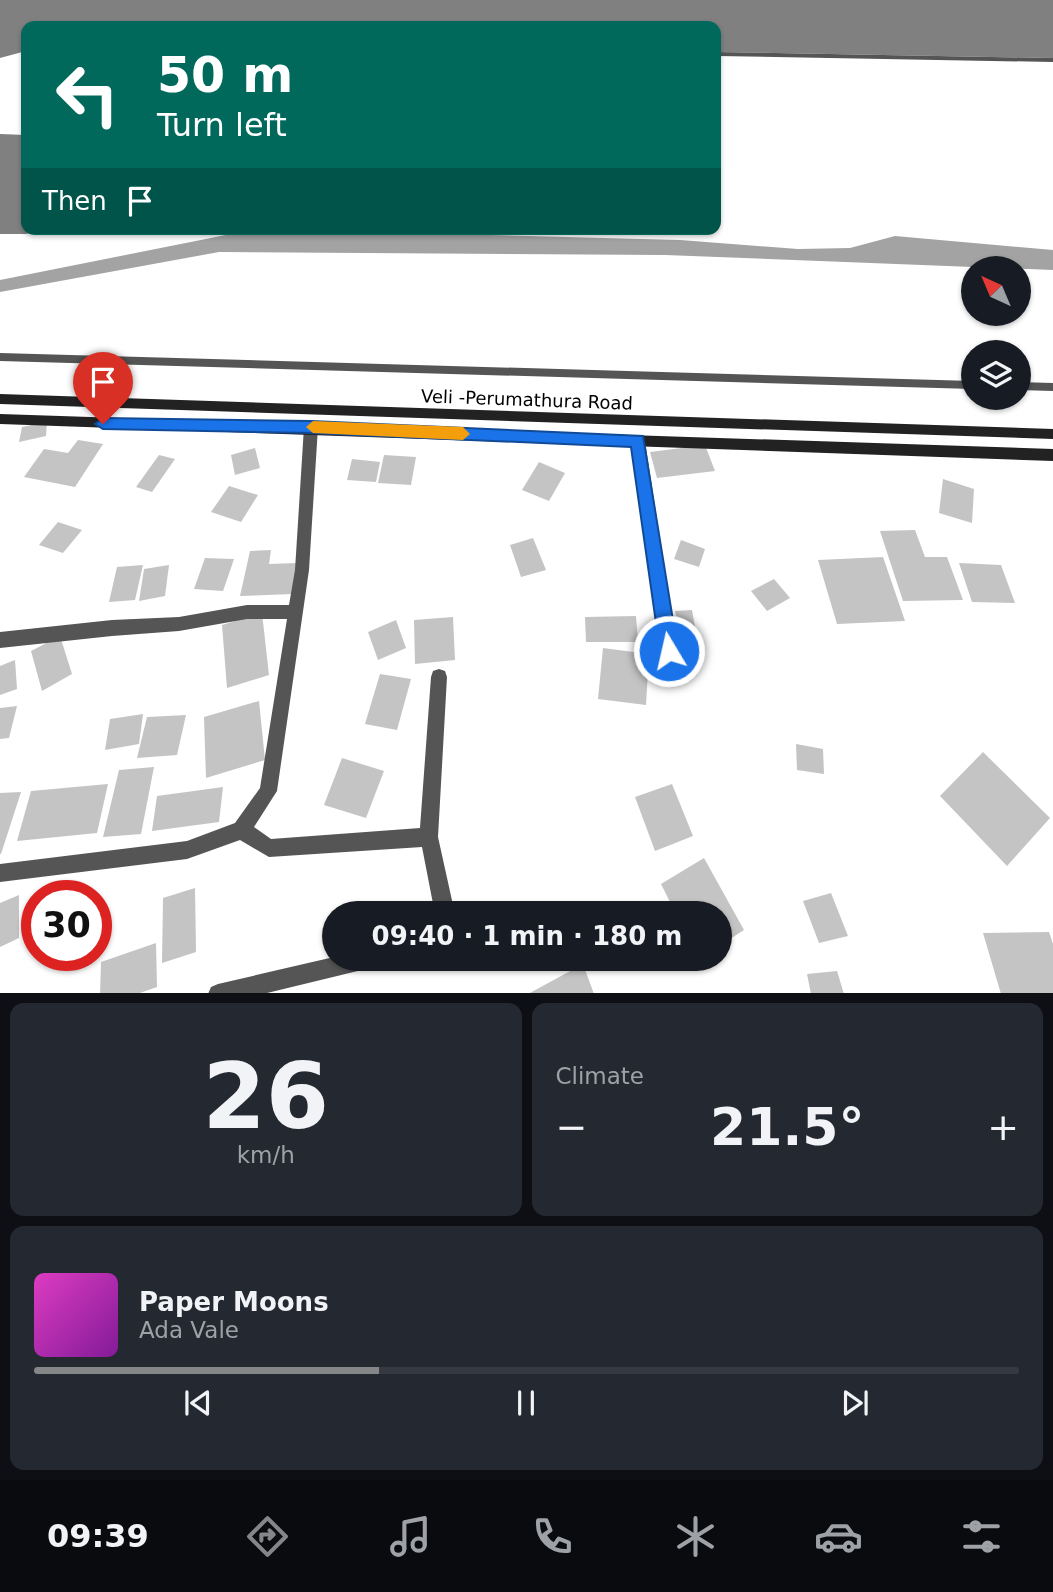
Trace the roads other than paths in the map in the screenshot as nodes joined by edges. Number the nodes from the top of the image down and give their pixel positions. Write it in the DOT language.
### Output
graph roads {
  1 [pos="721,54"];
  2 [pos="1053,60"];
  3 [pos="0,357"];
  4 [pos="961,385"];
  5 [pos="1031,386"];
  6 [pos="1053,387"];
  7 [pos="0,399"];
  8 [pos="0,419"];
  9 [pos="311,427"];
  10 [pos="1053,434"];
  11 [pos="638,441"];
  12 [pos="1053,455"];
  13 [pos="295,611"];
  14 [pos="0,640"];
  15 [pos="439,677"];
  16 [pos="673,677"];
  17 [pos="241,830"];
  18 [pos="429,837"];
  19 [pos="0,873"];
  20 [pos="442,901"];
  21 [pos="322,969"];
  22 [pos="218,993"];
  1 -- 2 [label="lane"];
  3 -- 4 [label="lane"];
  5 -- 6 [label="lane"];
  7 -- 10 [label="main road, Veli -Perumathura Road"];
  8 -- 9 [label="main road"];
  9 -- 11 [label="main road"];
  9 -- 13 [label="street"];
  11 -- 12 [label="main road"];
  11 -- 16 [label="street"];
  13 -- 14 [label="street"];
  13 -- 17 [label="street"];
  15 -- 18 [label="street"];
  17 -- 18 [label="street"];
  17 -- 19 [label="street"];
  18 -- 20 [label="street"];
  21 -- 22 [label="street"];
}
